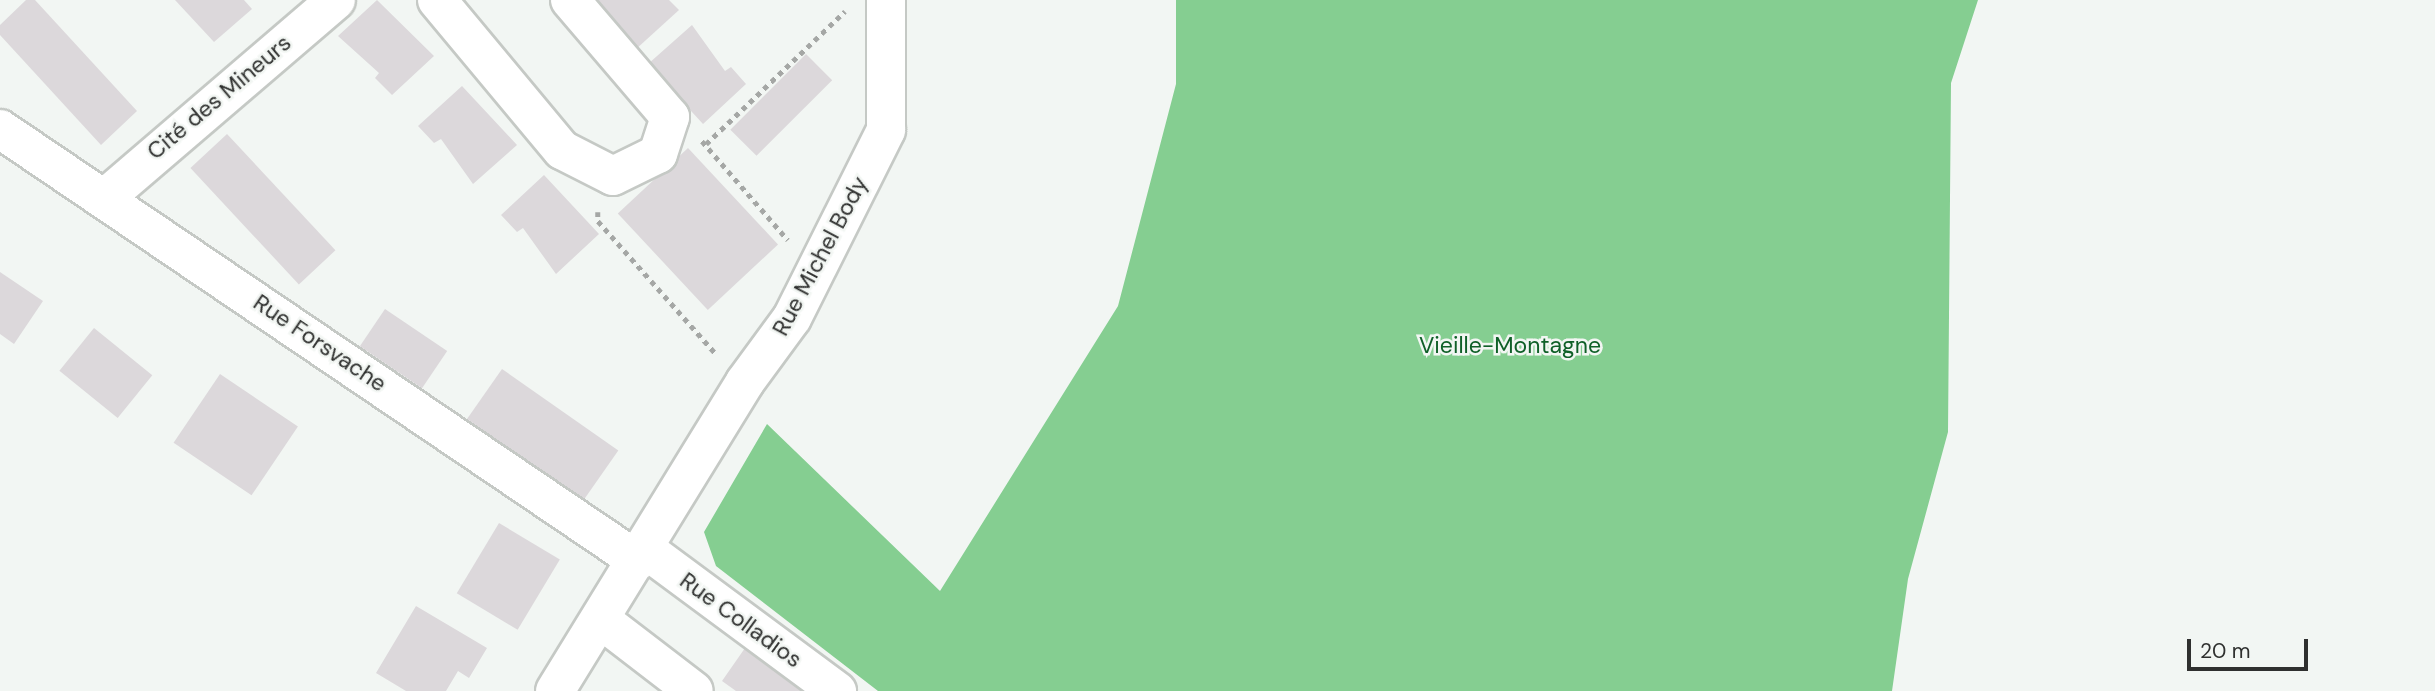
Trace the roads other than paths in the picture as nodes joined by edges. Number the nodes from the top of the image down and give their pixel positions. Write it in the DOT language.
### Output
graph roads {
  1 [pos="336,0"];
  2 [pos="437,0"];
  3 [pos="570,0"];
  4 [pos="886,0"];
  5 [pos="0,128"];
  6 [pos="105,198"];
  7 [pos="641,555"];
  8 [pos="600,619"];
  9 [pos="555,691"];
  10 [pos="694,691"];
  11 [pos="837,691"];
  1 -- 6 [label="street, Cité des Mineurs"];
  2 -- 3 [label="street"];
  4 -- 7 [label="street, Rue Michel Body"];
  5 -- 6 [label="street, Rue Forsvache"];
  6 -- 7 [label="street, Rue Forsvache"];
  7 -- 8 [label="street, Rue Michel Body"];
  7 -- 11 [label="street, Rue Colladios"];
  8 -- 9 [label="street, Rue Michel Body"];
  8 -- 10 [label="street"];
}
